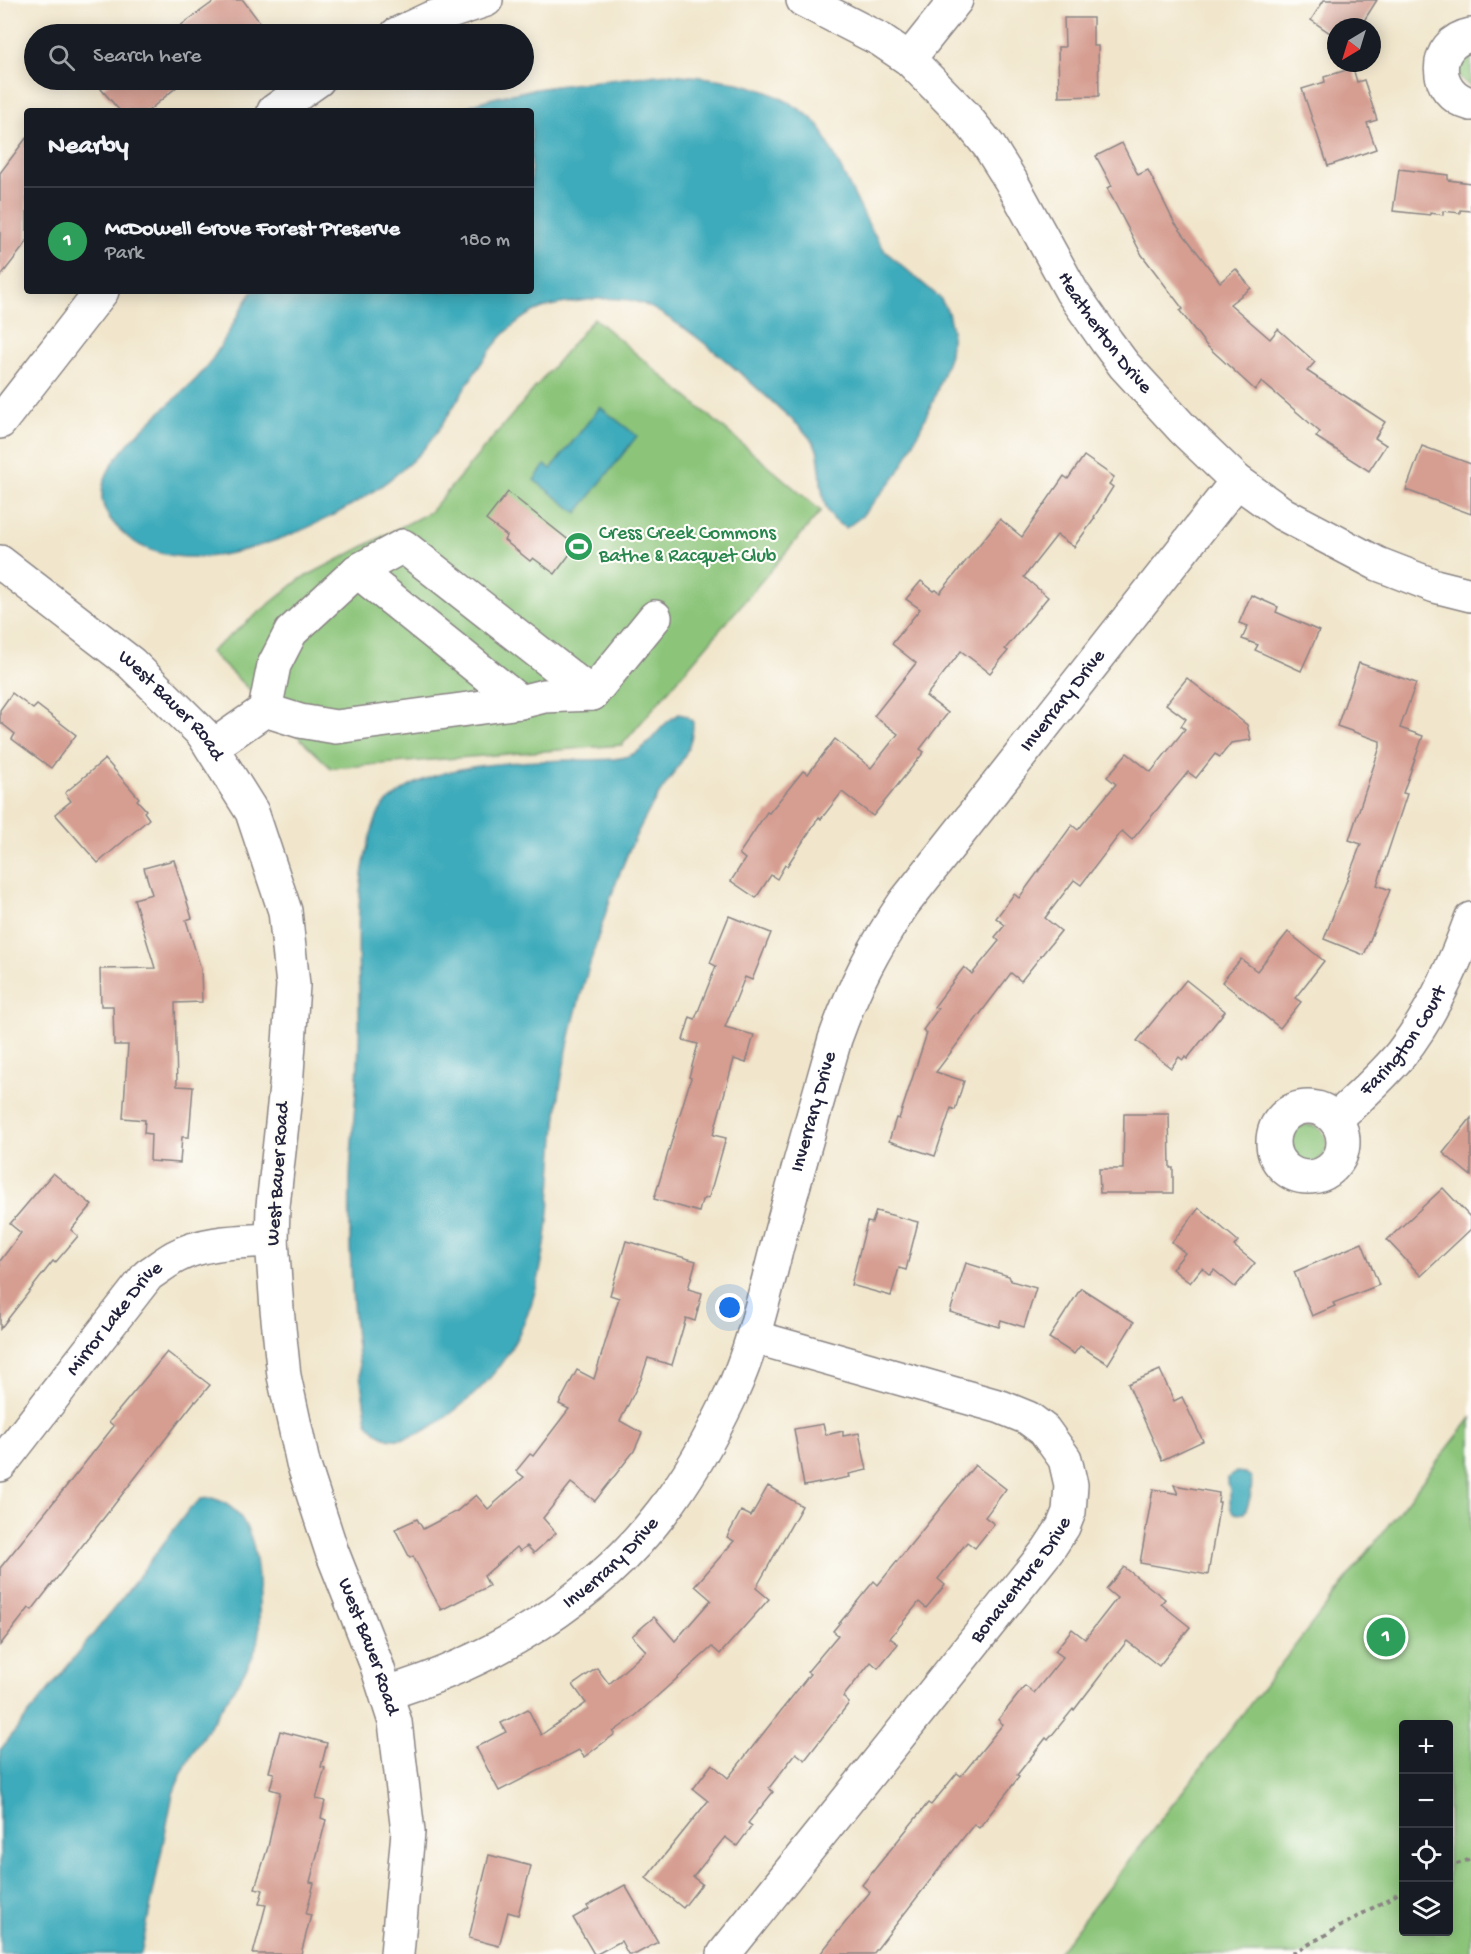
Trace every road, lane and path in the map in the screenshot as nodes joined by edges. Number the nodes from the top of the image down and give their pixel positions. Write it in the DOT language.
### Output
graph roads {
  1 [pos="486,0"];
  2 [pos="803,0"];
  3 [pos="956,0"];
  4 [pos="418,24"];
  5 [pos="1471,35"];
  6 [pos="909,59"];
  7 [pos="304,90"];
  8 [pos="1471,104"];
  9 [pos="278,108"];
  10 [pos="100,294"];
  11 [pos="0,423"];
  12 [pos="1237,481"];
  13 [pos="0,562"];
  14 [pos="357,571"];
  15 [pos="1471,595"];
  16 [pos="655,617"];
  17 [pos="592,694"];
  18 [pos="520,702"];
  19 [pos="265,710"];
  20 [pos="212,747"];
  21 [pos="1471,919"];
  22 [pos="1336,1119"];
  23 [pos="272,1240"];
  24 [pos="753,1337"];
  25 [pos="0,1465"];
  26 [pos="387,1693"];
  27 [pos="1471,1859"];
  28 [pos="1453,1866"];
  29 [pos="1399,1893"];
  30 [pos="397,1954"];
  31 [pos="724,1954"];
  32 [pos="1292,1954"];
  1 -- 4 [label="street"];
  2 -- 6 [label="street, Heatherton Drive"];
  3 -- 6 [label="street"];
  5 -- 8 [label="street"];
  6 -- 12 [label="street, Heatherton Drive"];
  7 -- 9 [label="street"];
  10 -- 11 [label="street"];
  12 -- 15 [label="street, Heatherton Drive"];
  12 -- 24 [label="street, Inverrary Drive"];
  13 -- 20 [label="street, West Bauer Road"];
  14 -- 17 [label="street"];
  14 -- 18 [label="street"];
  14 -- 19 [label="street"];
  16 -- 17 [label="street"];
  17 -- 18 [label="street"];
  18 -- 19 [label="street"];
  19 -- 20 [label="street"];
  20 -- 23 [label="street, West Bauer Road"];
  21 -- 22 [label="street, Farington Court"];
  23 -- 25 [label="street, Mirror Lake Drive"];
  23 -- 26 [label="street, West Bauer Road"];
  24 -- 26 [label="street, Inverrary Drive"];
  24 -- 31 [label="street, Bonaventure Drive"];
  26 -- 30 [label="street, West Bauer Road"];
  27 -- 28 [label="path"];
  29 -- 32 [label="path"];
}
